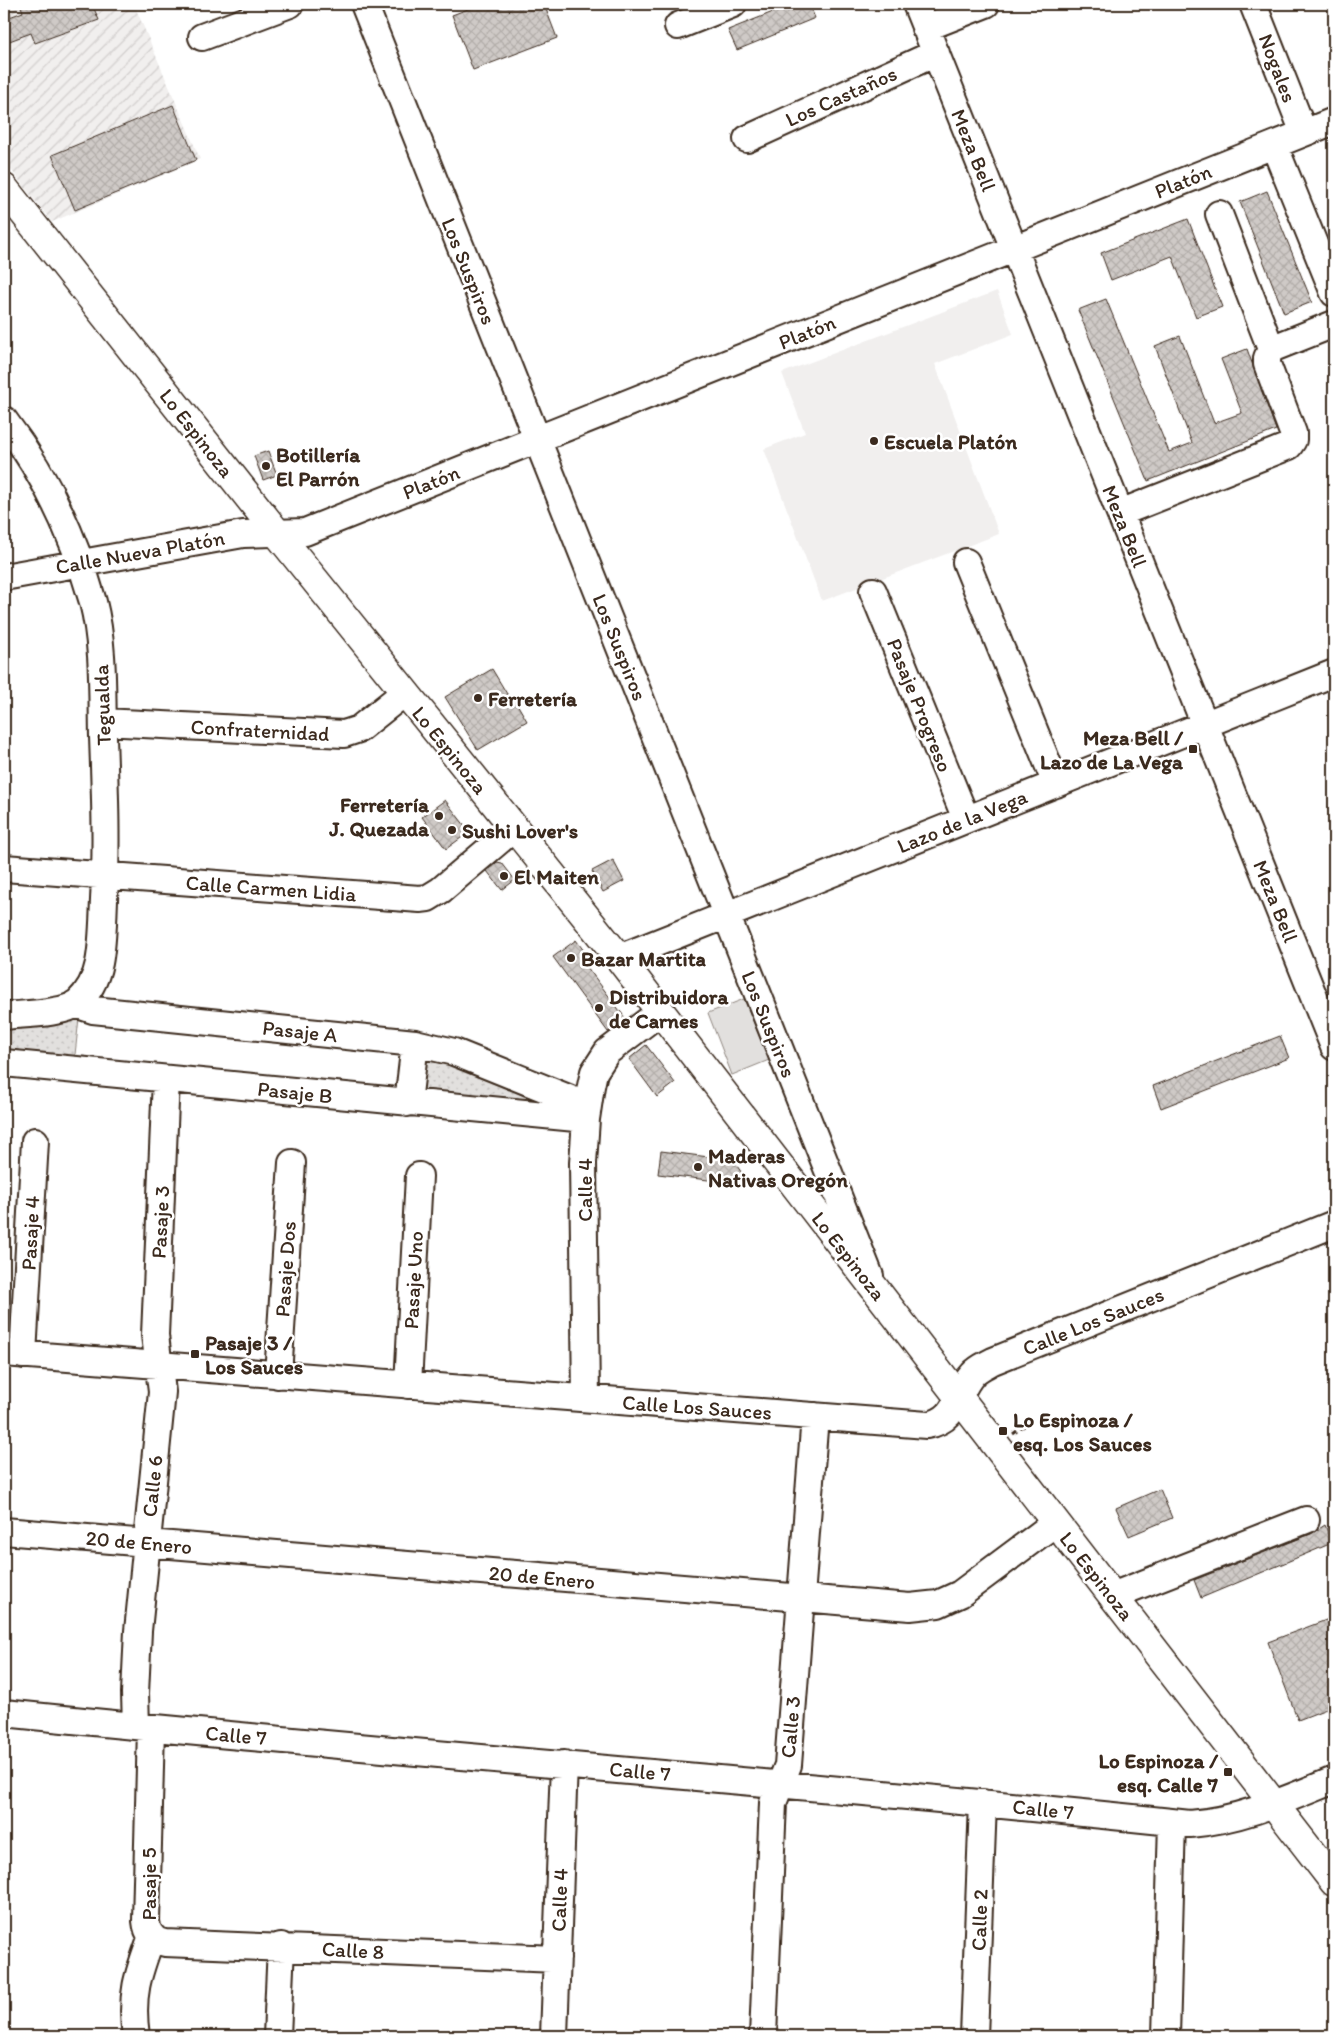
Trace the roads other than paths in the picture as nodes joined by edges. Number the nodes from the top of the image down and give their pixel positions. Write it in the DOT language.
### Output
graph roads {
  1 [pos="290,4"];
  2 [pos="364,4"];
  3 [pos="733,4"];
  4 [pos="916,4"];
  5 [pos="986,4"];
  6 [pos="1253,4"];
  7 [pos="678,26"];
  8 [pos="925,28"];
  9 [pos="202,37"];
  10 [pos="936,53"];
  11 [pos="1334,121"];
  12 [pos="1304,133"];
  13 [pos="746,139"];
  14 [pos="1274,145"];
  15 [pos="4,188"];
  16 [pos="1219,214"];
  17 [pos="1014,249"];
  18 [pos="1334,293"];
  19 [pos="1334,324"];
  20 [pos="1272,349"];
  21 [pos="4,420"];
  22 [pos="537,440"];
  23 [pos="1120,513"];
  24 [pos="277,533"];
  25 [pos="966,562"];
  26 [pos="80,563"];
  27 [pos="4,576"];
  28 [pos="873,592"];
  29 [pos="1334,673"];
  30 [pos="404,693"];
  31 [pos="103,722"];
  32 [pos="1205,724"];
  33 [pos="1056,784"];
  34 [pos="966,819"];
  35 [pos="513,829"];
  36 [pos="4,868"];
  37 [pos="105,876"];
  38 [pos="726,915"];
  39 [pos="618,958"];
  40 [pos="75,1004"];
  41 [pos="660,1012"];
  42 [pos="4,1016"];
  43 [pos="416,1042"];
  44 [pos="1334,1047"];
  45 [pos="4,1063"];
  46 [pos="166,1079"];
  47 [pos="408,1103"];
  48 [pos="587,1113"];
  49 [pos="35,1141"];
  50 [pos="292,1163"];
  51 [pos="419,1176"];
  52 [pos="1334,1224"];
  53 [pos="876,1290"];
  54 [pos="13,1354"];
  55 [pos="158,1365"];
  56 [pos="278,1375"];
  57 [pos="408,1385"];
  58 [pos="586,1398"];
  59 [pos="960,1399"];
  60 [pos="815,1416"];
  61 [pos="1306,1520"];
  62 [pos="1055,1523"];
  63 [pos="4,1531"];
  64 [pos="147,1543"];
  65 [pos="1112,1596"];
  66 [pos="801,1598"];
  67 [pos="4,1713"];
  68 [pos="143,1727"];
  69 [pos="564,1764"];
  70 [pos="1334,1780"];
  71 [pos="781,1783"];
  72 [pos="983,1803"];
  73 [pos="1273,1804"];
  74 [pos="1172,1822"];
  75 [pos="1334,1882"];
  76 [pos="152,1936"];
  77 [pos="281,1946"];
  78 [pos="557,1959"];
  79 [pos="136,2036"];
  80 [pos="277,2036"];
  81 [pos="554,2036"];
  82 [pos="764,2036"];
  83 [pos="974,2036"];
  84 [pos="1166,2036"];
  1 -- 9 [label="street"];
  2 -- 22 [label="street, Los Suspiros"];
  3 -- 7 [label="street"];
  4 -- 8 [label="street, Meza Bell"];
  5 -- 8 [label="street"];
  6 -- 12 [label="street, Nogales"];
  8 -- 10 [label="street, Meza Bell"];
  10 -- 13 [label="street, Los Castaños"];
  10 -- 17 [label="street, Meza Bell"];
  11 -- 12 [label="street, Platón"];
  12 -- 14 [label="street, Platón"];
  14 -- 17 [label="street, Platón"];
  14 -- 18 [label="street"];
  15 -- 24 [label="main road, Lo Espinoza"];
  16 -- 20 [label="street"];
  17 -- 22 [label="street, Platón"];
  17 -- 23 [label="street, Meza Bell"];
  19 -- 20 [label="street"];
  20 -- 23 [label="street"];
  21 -- 26 [label="street, Tegualda"];
  22 -- 24 [label="street, Platón"];
  22 -- 38 [label="street, Los Suspiros"];
  23 -- 32 [label="street, Meza Bell"];
  24 -- 26 [label="street, Calle Nueva Platón"];
  24 -- 30 [label="main road, Lo Espinoza"];
  25 -- 33 [label="street"];
  26 -- 27 [label="street, Calle Nueva Platón"];
  26 -- 31 [label="street, Tegualda"];
  28 -- 34 [label="street, Pasaje Progreso"];
  29 -- 32 [label="street, Lazo de la Vega"];
  30 -- 31 [label="street, Confraternidad"];
  30 -- 35 [label="main road, Lo Espinoza"];
  31 -- 37 [label="street, Tegualda"];
  32 -- 33 [label="street, Lazo de la Vega"];
  32 -- 44 [label="street, Meza Bell"];
  33 -- 34 [label="street, Lazo de la Vega"];
  34 -- 38 [label="street, Lazo de la Vega"];
  35 -- 37 [label="street, Calle Carmen Lidia"];
  35 -- 39 [label="main road, Lo Espinoza"];
  36 -- 37 [label="street, Calle Carmen Lidia"];
  37 -- 40 [label="street, Tegualda"];
  38 -- 39 [label="street, Lazo de la Vega"];
  38 -- 53 [label="street, Los Suspiros"];
  39 -- 41 [label="main road, Lo Espinoza"];
  40 -- 42 [label="street"];
  40 -- 43 [label="street, Pasaje A"];
  41 -- 48 [label="street, Calle 4"];
  41 -- 53 [label="main road, Lo Espinoza"];
  43 -- 47 [label="street"];
  43 -- 48 [label="street, Pasaje A"];
  45 -- 46 [label="street, Pasaje B"];
  46 -- 47 [label="street, Pasaje B"];
  46 -- 55 [label="street, Pasaje 3"];
  47 -- 48 [label="street, Pasaje B"];
  48 -- 58 [label="street, Calle 4"];
  49 -- 54 [label="street, Pasaje 4"];
  50 -- 56 [label="street, Pasaje Dos"];
  51 -- 57 [label="street, Pasaje Uno"];
  52 -- 59 [label="street, Calle Los Sauces"];
  53 -- 59 [label="main road, Lo Espinoza"];
  54 -- 55 [label="street, Calle Los Sauces"];
  55 -- 56 [label="street, Calle Los Sauces"];
  55 -- 64 [label="street, Calle 6"];
  56 -- 57 [label="street, Calle Los Sauces"];
  57 -- 58 [label="street, Calle Los Sauces"];
  58 -- 60 [label="street, Calle Los Sauces"];
  59 -- 60 [label="street, Calle Los Sauces"];
  59 -- 62 [label="main road, Lo Espinoza"];
  60 -- 66 [label="street, Calle 3"];
  61 -- 65 [label="street"];
  62 -- 65 [label="main road, Lo Espinoza"];
  62 -- 66 [label="street, 20 de Enero"];
  63 -- 64 [label="street, 20 de Enero"];
  64 -- 66 [label="street, 20 de Enero"];
  64 -- 68 [label="street, Calle 6"];
  65 -- 73 [label="main road, Lo Espinoza"];
  66 -- 71 [label="street, Calle 3"];
  67 -- 68 [label="street, Calle 7"];
  68 -- 69 [label="street, Calle 7"];
  68 -- 76 [label="street, Pasaje 5"];
  69 -- 71 [label="street, Calle 7"];
  69 -- 78 [label="street, Calle 4"];
  70 -- 73 [label="street, Calle 7"];
  71 -- 72 [label="street, Calle 7"];
  71 -- 82 [label="street, Calle 3"];
  72 -- 74 [label="street, Calle 7"];
  72 -- 83 [label="street, Calle 2"];
  73 -- 74 [label="street, Calle 7"];
  73 -- 75 [label="main road, Lo Espinoza"];
  74 -- 84 [label="street"];
  76 -- 77 [label="street, Calle 8"];
  76 -- 79 [label="street, Pasaje 5"];
  77 -- 78 [label="street, Calle 8"];
  77 -- 80 [label="street"];
  78 -- 81 [label="street, Calle 4"];
}
